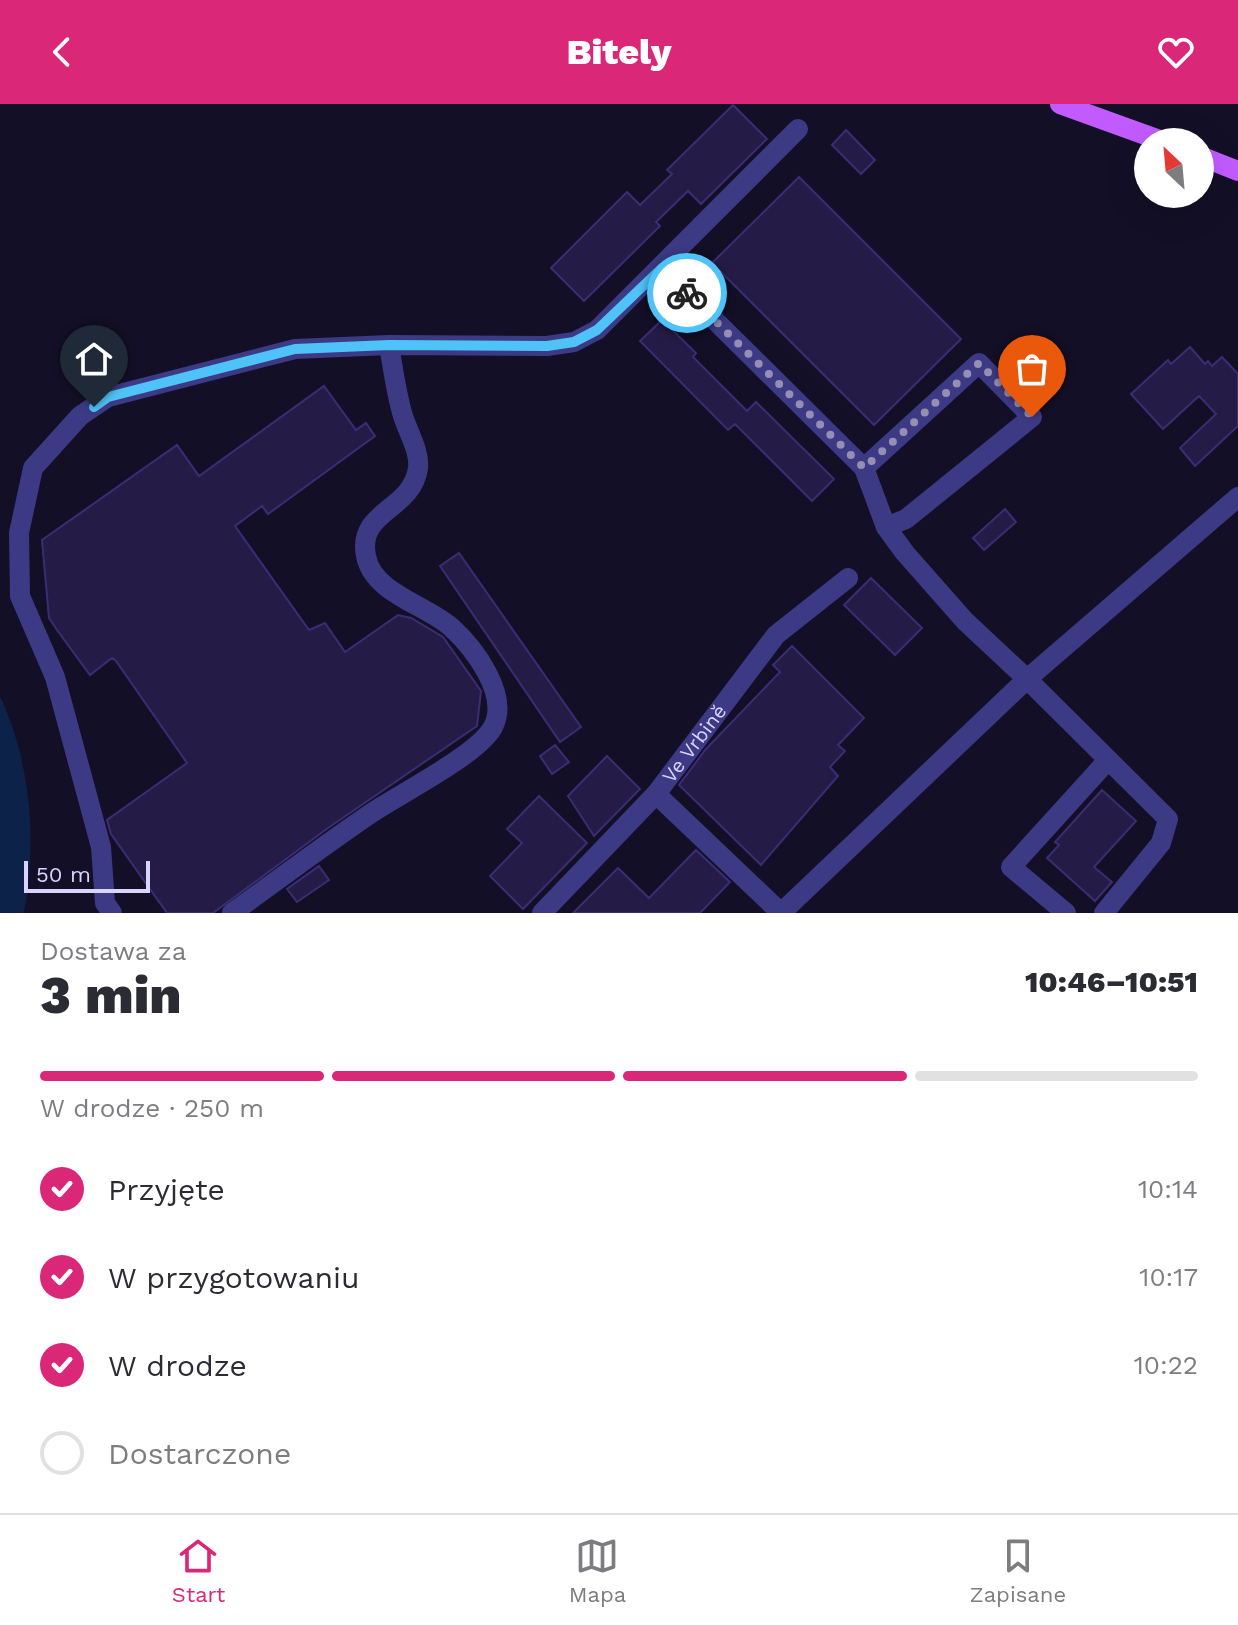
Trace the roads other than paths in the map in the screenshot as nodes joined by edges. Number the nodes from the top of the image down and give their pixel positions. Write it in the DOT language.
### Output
graph roads {
  1 [pos="1060,104"];
  2 [pos="798,129"];
  3 [pos="1134,131"];
  4 [pos="1214,162"];
  5 [pos="1238,171"];
  6 [pos="662,268"];
  7 [pos="389,345"];
  8 [pos="864,468"];
  9 [pos="1238,497"];
  10 [pos="886,527"];
  11 [pos="848,578"];
  12 [pos="1027,679"];
  13 [pos="1108,760"];
  14 [pos="656,794"];
  15 [pos="112,913"];
  16 [pos="232,913"];
  17 [pos="542,913"];
  18 [pos="781,913"];
  19 [pos="1066,913"];
  20 [pos="1104,913"];
  1 -- 3 [label="main road"];
  2 -- 6 [label="lane"];
  4 -- 5 [label="main road"];
  6 -- 7 [label="lane"];
  6 -- 8 [label="lane"];
  7 -- 15 [label="lane"];
  7 -- 16 [label="lane"];
  8 -- 10 [label="lane"];
  8 -- 10 [label="lane"];
  9 -- 12 [label="lane"];
  10 -- 12 [label="lane"];
  11 -- 14 [label="lane, Ve Vrbině"];
  12 -- 13 [label="lane"];
  12 -- 18 [label="lane"];
  13 -- 19 [label="lane"];
  13 -- 20 [label="lane"];
  14 -- 17 [label="lane, Ve Vrbině"];
  14 -- 18 [label="lane"];
}
